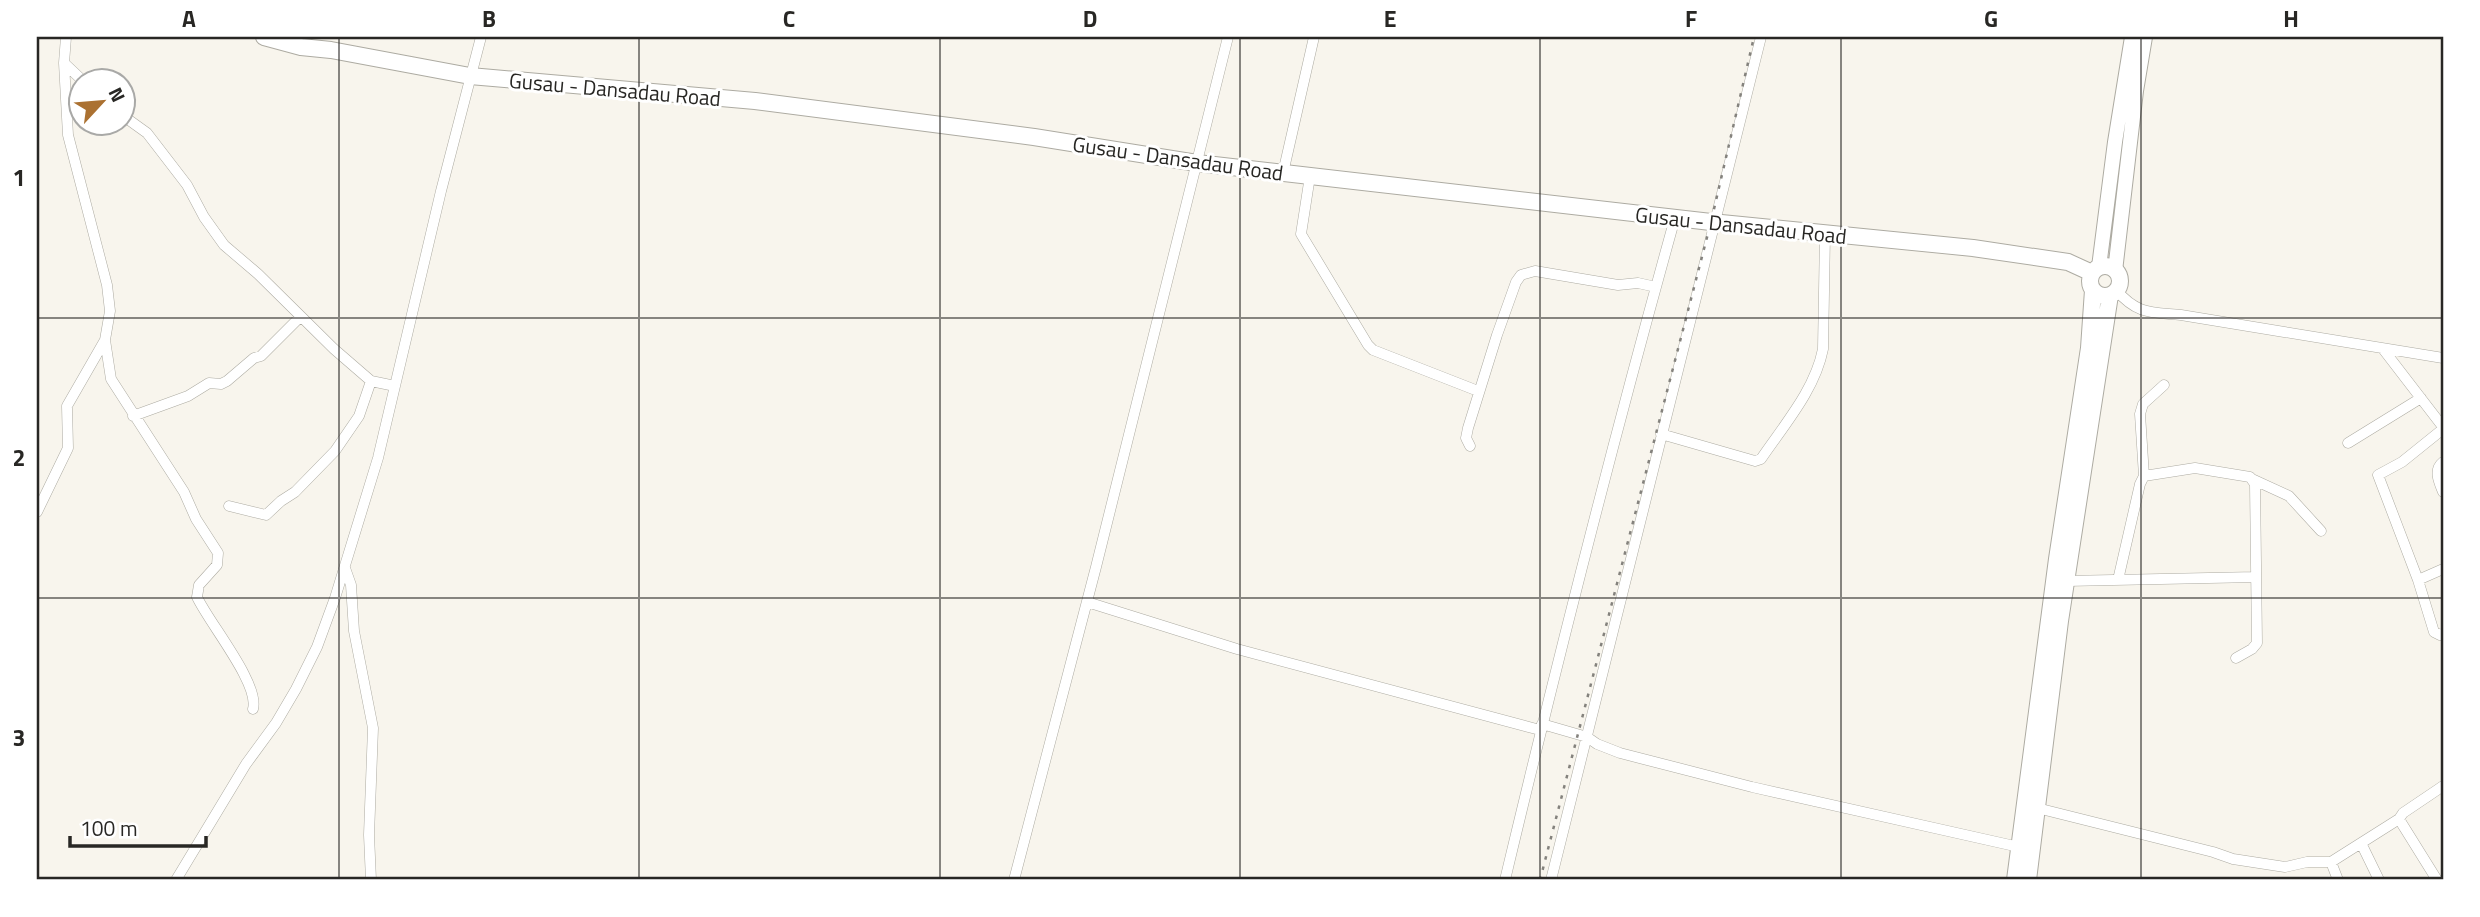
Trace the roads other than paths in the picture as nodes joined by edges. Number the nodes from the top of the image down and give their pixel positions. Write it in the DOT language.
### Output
graph roads {
  1 [pos="66,37"];
  2 [pos="264,37"];
  3 [pos="481,37"];
  4 [pos="1228,37"];
  5 [pos="1314,37"];
  6 [pos="1761,37"];
  7 [pos="2132,37"];
  8 [pos="2145,37"];
  9 [pos="332,44"];
  10 [pos="64,64"];
  11 [pos="66,66"];
  12 [pos="470,76"];
  13 [pos="136,125"];
  14 [pos="1197,163"];
  15 [pos="1283,173"];
  16 [pos="1310,176"];
  17 [pos="1675,218"];
  18 [pos="1716,222"];
  19 [pos="1825,234"];
  20 [pos="2102,270"];
  21 [pos="1656,286"];
  22 [pos="2093,290"];
  23 [pos="2113,293"];
  24 [pos="300,317"];
  25 [pos="105,340"];
  26 [pos="2383,349"];
  27 [pos="2443,358"];
  28 [pos="371,382"];
  29 [pos="395,386"];
  30 [pos="2164,386"];
  31 [pos="1478,391"];
  32 [pos="2421,398"];
  33 [pos="133,416"];
  34 [pos="2443,428"];
  35 [pos="1661,434"];
  36 [pos="2348,443"];
  37 [pos="1470,446"];
  38 [pos="2443,462"];
  39 [pos="2144,475"];
  40 [pos="2252,479"];
  41 [pos="2443,492"];
  42 [pos="229,506"];
  43 [pos="37,512"];
  44 [pos="2320,531"];
  45 [pos="345,568"];
  46 [pos="2443,569"];
  47 [pos="2256,577"];
  48 [pos="2418,579"];
  49 [pos="2118,580"];
  50 [pos="2066,581"];
  51 [pos="1087,603"];
  52 [pos="2443,634"];
  53 [pos="2236,659"];
  54 [pos="253,709"];
  55 [pos="1541,727"];
  56 [pos="1587,737"];
  57 [pos="2442,789"];
  58 [pos="2037,808"];
  59 [pos="2399,819"];
  60 [pos="2361,843"];
  61 [pos="2019,847"];
  62 [pos="2331,862"];
  63 [pos="176,880"];
  64 [pos="371,880"];
  65 [pos="1014,880"];
  66 [pos="1505,880"];
  67 [pos="1552,880"];
  68 [pos="2015,880"];
  69 [pos="2028,880"];
  70 [pos="2338,880"];
  71 [pos="2379,880"];
  72 [pos="2437,880"];
  1 -- 10 [label="street"];
  2 -- 9 [label="main road, Gusau - Dansadau Road"];
  3 -- 12 [label="street"];
  4 -- 14 [label="street"];
  5 -- 15 [label="street"];
  6 -- 18 [label="street"];
  7 -- 20 [label="main road"];
  8 -- 20 [label="main road"];
  9 -- 12 [label="main road, Gusau - Dansadau Road"];
  10 -- 11 [label="street"];
  10 -- 25 [label="street"];
  12 -- 14 [label="main road, Gusau - Dansadau Road"];
  12 -- 29 [label="street"];
  13 -- 24 [label="street"];
  14 -- 15 [label="main road, Gusau - Dansadau Road"];
  14 -- 51 [label="street"];
  15 -- 16 [label="main road, Gusau - Dansadau Road"];
  16 -- 17 [label="main road, Gusau - Dansadau Road"];
  16 -- 31 [label="street"];
  17 -- 18 [label="main road, Gusau - Dansadau Road"];
  17 -- 21 [label="street"];
  18 -- 19 [label="main road, Gusau - Dansadau Road"];
  18 -- 35 [label="street"];
  19 -- 20 [label="main road, Gusau - Dansadau Road"];
  19 -- 35 [label="street"];
  20 -- 22 [label="main road"];
  20 -- 23 [label="main road"];
  21 -- 31 [label="street"];
  21 -- 55 [label="street"];
  22 -- 23 [label="main road"];
  22 -- 61 [label="main road"];
  23 -- 26 [label="street"];
  23 -- 50 [label="main road"];
  24 -- 28 [label="street"];
  24 -- 33 [label="street"];
  25 -- 33 [label="street"];
  25 -- 43 [label="street"];
  26 -- 27 [label="street"];
  26 -- 32 [label="street"];
  28 -- 29 [label="street"];
  28 -- 42 [label="street"];
  29 -- 45 [label="street"];
  30 -- 39 [label="street"];
  31 -- 37 [label="street"];
  32 -- 34 [label="street"];
  32 -- 36 [label="street"];
  33 -- 54 [label="street"];
  34 -- 48 [label="street"];
  35 -- 56 [label="street"];
  38 -- 41 [label="street"];
  39 -- 40 [label="street"];
  39 -- 49 [label="street"];
  40 -- 44 [label="street"];
  40 -- 47 [label="street"];
  45 -- 63 [label="street"];
  45 -- 64 [label="street"];
  46 -- 48 [label="street"];
  47 -- 49 [label="street"];
  47 -- 53 [label="street"];
  48 -- 52 [label="street"];
  49 -- 50 [label="street"];
  50 -- 58 [label="main road"];
  51 -- 55 [label="street"];
  51 -- 65 [label="street"];
  55 -- 56 [label="street"];
  55 -- 66 [label="street"];
  56 -- 61 [label="street"];
  56 -- 67 [label="street"];
  57 -- 59 [label="street"];
  58 -- 62 [label="street"];
  58 -- 69 [label="main road"];
  59 -- 60 [label="street"];
  59 -- 72 [label="street"];
  60 -- 62 [label="street"];
  60 -- 71 [label="street"];
  61 -- 68 [label="main road"];
  62 -- 70 [label="street"];
}
